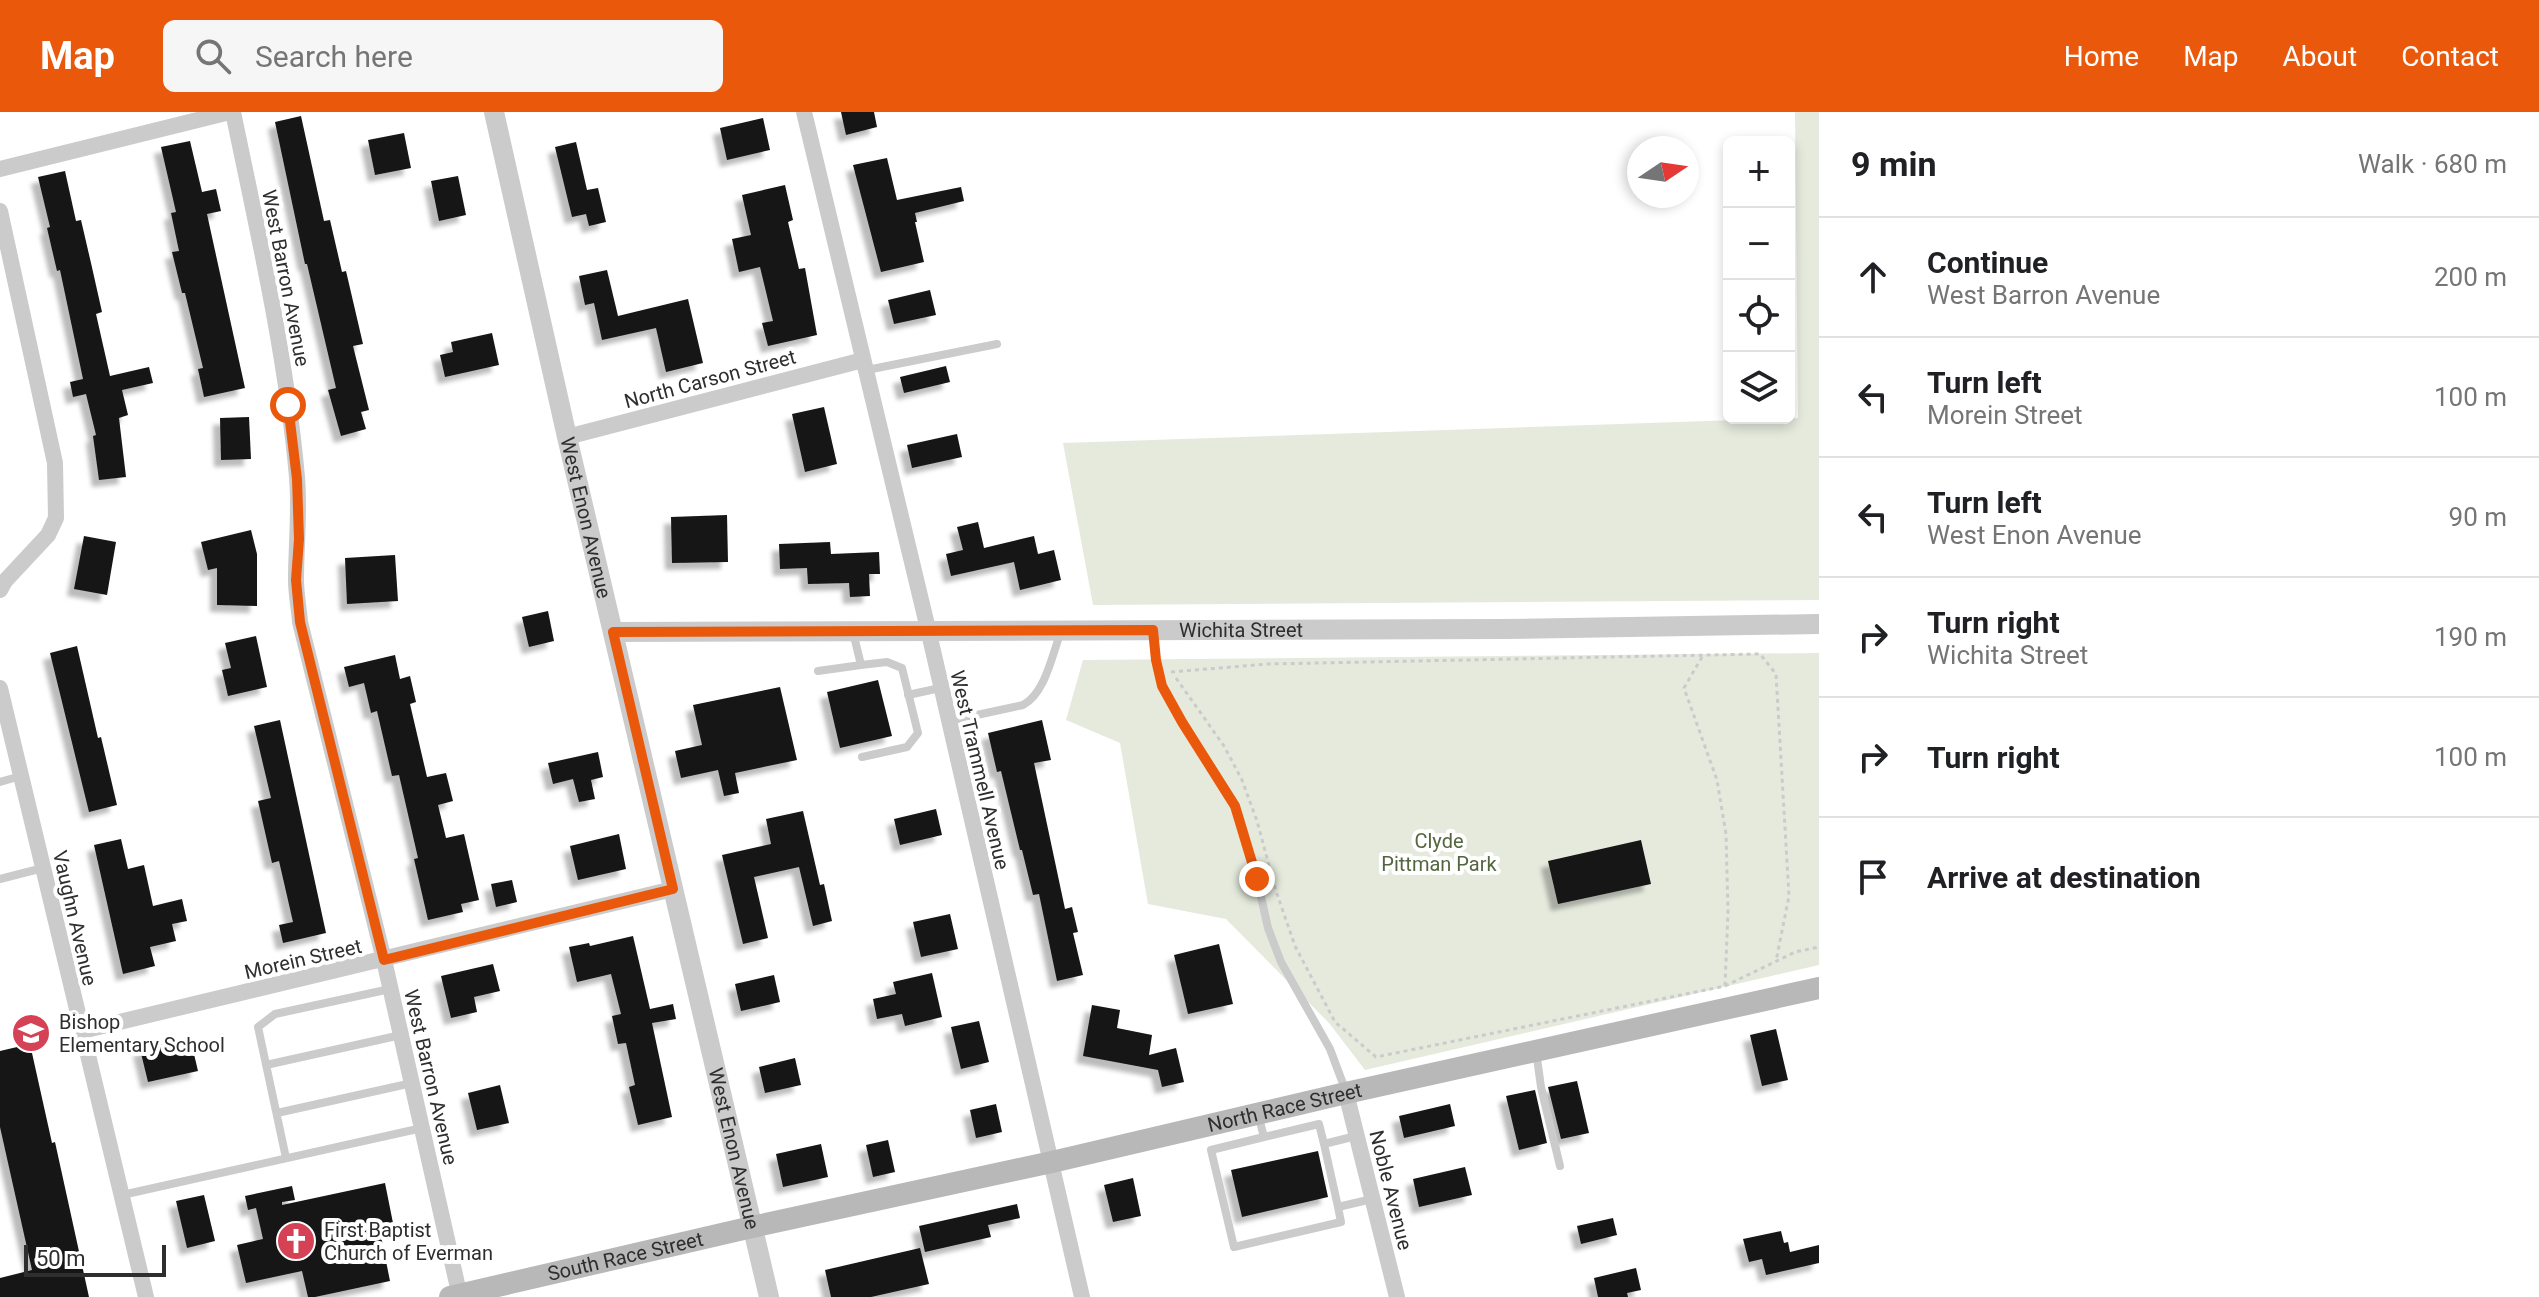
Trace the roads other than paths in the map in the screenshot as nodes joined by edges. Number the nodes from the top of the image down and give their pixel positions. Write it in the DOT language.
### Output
graph roads {
  1 [pos="231,112"];
  2 [pos="494,112"];
  3 [pos="804,112"];
  4 [pos="0,169"];
  5 [pos="0,211"];
  6 [pos="997,344"];
  7 [pos="865,365"];
  8 [pos="567,437"];
  9 [pos="0,590"];
  10 [pos="1819,624"];
  11 [pos="928,629"];
  12 [pos="1061,630"];
  13 [pos="1153,630"];
  14 [pos="853,631"];
  15 [pos="613,632"];
  16 [pos="861,665"];
  17 [pos="818,671"];
  18 [pos="0,688"];
  19 [pos="940,688"];
  20 [pos="908,695"];
  21 [pos="948,721"];
  22 [pos="862,757"];
  23 [pos="21,776"];
  24 [pos="0,782"];
  25 [pos="43,868"];
  26 [pos="0,879"];
  27 [pos="673,889"];
  28 [pos="384,960"];
  29 [pos="1819,988"];
  30 [pos="390,989"];
  31 [pos="82,1031"];
  32 [pos="401,1035"];
  33 [pos="1536,1051"];
  34 [pos="266,1065"];
  35 [pos="412,1083"];
  36 [pos="1346,1093"];
  37 [pos="277,1113"];
  38 [pos="1258,1113"];
  39 [pos="422,1128"];
  40 [pos="1356,1136"];
  41 [pos="1264,1137"];
  42 [pos="1324,1144"];
  43 [pos="286,1158"];
  44 [pos="1052,1162"];
  45 [pos="1560,1166"];
  46 [pos="121,1195"];
  47 [pos="1372,1199"];
  48 [pos="1338,1207"];
  49 [pos="752,1227"];
  50 [pos="456,1296"];
  51 [pos="146,1297"];
  52 [pos="769,1297"];
  53 [pos="1082,1297"];
  54 [pos="1397,1297"];
  1 -- 4 [label="street"];
  1 -- 28 [label="street, West Barron Avenue"];
  2 -- 8 [label="street, West Enon Avenue"];
  3 -- 7 [label="street, West Trammell Avenue"];
  5 -- 9 [label="street"];
  6 -- 7 [label="lane"];
  7 -- 8 [label="street, North Carson Street"];
  7 -- 11 [label="street, West Trammell Avenue"];
  8 -- 15 [label="street, West Enon Avenue"];
  10 -- 13 [label="street, Wichita Street"];
  11 -- 12 [label="street, Wichita Street"];
  11 -- 14 [label="street, Wichita Street"];
  11 -- 19 [label="street, West Trammell Avenue"];
  12 -- 13 [label="street, Wichita Street"];
  12 -- 21 [label="lane"];
  13 -- 36 [label="lane"];
  14 -- 15 [label="street, Wichita Street"];
  14 -- 16 [label="lane"];
  15 -- 27 [label="street, West Enon Avenue"];
  16 -- 17 [label="lane"];
  16 -- 20 [label="lane"];
  18 -- 23 [label="street, Vaughn Avenue"];
  19 -- 20 [label="lane"];
  19 -- 21 [label="street, West Trammell Avenue"];
  20 -- 22 [label="lane"];
  21 -- 44 [label="street, West Trammell Avenue"];
  23 -- 24 [label="lane"];
  23 -- 25 [label="street, Vaughn Avenue"];
  25 -- 26 [label="lane"];
  25 -- 31 [label="street, Vaughn Avenue"];
  27 -- 28 [label="street, Morein Street"];
  27 -- 49 [label="street, West Enon Avenue"];
  28 -- 30 [label="street, West Barron Avenue"];
  28 -- 31 [label="street, Morein Street"];
  29 -- 33 [label="main road, North Race Street"];
  30 -- 32 [label="street, West Barron Avenue"];
  30 -- 34 [label="lane"];
  31 -- 46 [label="street, Vaughn Avenue"];
  32 -- 34 [label="lane"];
  32 -- 35 [label="street, West Barron Avenue"];
  33 -- 36 [label="main road, North Race Street"];
  33 -- 45 [label="lane"];
  34 -- 37 [label="lane"];
  35 -- 37 [label="lane"];
  35 -- 39 [label="street, West Barron Avenue"];
  36 -- 38 [label="main road, North Race Street"];
  36 -- 40 [label="street, Noble Avenue"];
  37 -- 43 [label="lane"];
  38 -- 41 [label="lane"];
  38 -- 44 [label="main road, North Race Street"];
  39 -- 43 [label="lane"];
  39 -- 50 [label="street, West Barron Avenue"];
  40 -- 42 [label="lane"];
  40 -- 47 [label="street, Noble Avenue"];
  41 -- 42 [label="lane"];
  41 -- 48 [label="lane"];
  42 -- 48 [label="lane"];
  43 -- 46 [label="lane"];
  44 -- 49 [label="main road, North Race Street"];
  44 -- 53 [label="street, West Trammell Avenue"];
  46 -- 51 [label="street, Vaughn Avenue"];
  47 -- 48 [label="lane"];
  47 -- 54 [label="street, Noble Avenue"];
  49 -- 50 [label="main road, South Race Street"];
  49 -- 52 [label="street, West Enon Avenue"];
}
